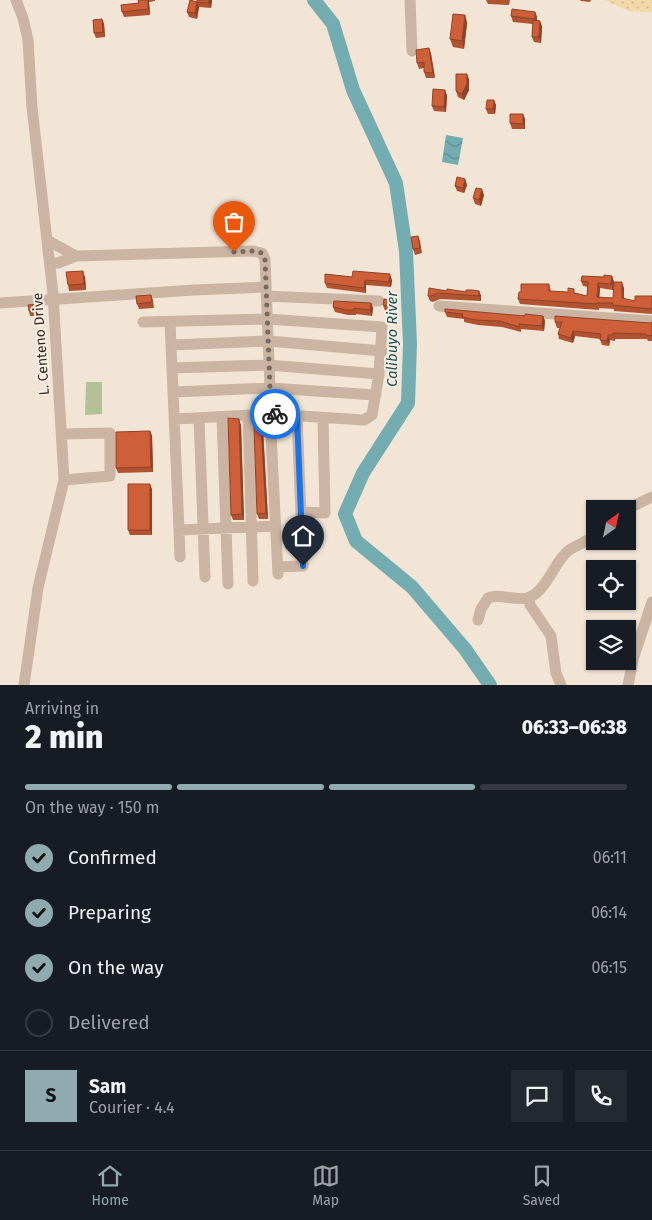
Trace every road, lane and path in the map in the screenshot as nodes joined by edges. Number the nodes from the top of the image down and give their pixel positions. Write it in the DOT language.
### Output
graph roads {
  1 [pos="16,0"];
  2 [pos="410,0"];
  3 [pos="412,51"];
  4 [pos="47,240"];
  5 [pos="76,256"];
  6 [pos="50,263"];
  7 [pos="266,292"];
  8 [pos="54,301"];
  9 [pos="379,301"];
  10 [pos="0,303"];
  11 [pos="439,306"];
  12 [pos="266,319"];
  13 [pos="652,320"];
  14 [pos="143,322"];
  15 [pos="170,322"];
  16 [pos="269,341"];
  17 [pos="172,345"];
  18 [pos="382,351"];
  19 [pos="268,365"];
  20 [pos="172,368"];
  21 [pos="379,374"];
  22 [pos="270,388"];
  23 [pos="174,392"];
  24 [pos="376,395"];
  25 [pos="270,414"];
  26 [pos="248,415"];
  27 [pos="297,415"];
  28 [pos="222,417"];
  29 [pos="199,418"];
  30 [pos="322,418"];
  31 [pos="175,419"];
  32 [pos="62,434"];
  33 [pos="64,480"];
  34 [pos="652,497"];
  35 [pos="636,505"];
  36 [pos="301,512"];
  37 [pos="276,526"];
  38 [pos="250,527"];
  39 [pos="227,528"];
  40 [pos="179,530"];
  41 [pos="202,530"];
  42 [pos="586,542"];
  43 [pos="180,557"];
  44 [pos="204,577"];
  45 [pos="253,582"];
  46 [pos="228,584"];
  47 [pos="529,598"];
  48 [pos="652,602"];
  49 [pos="478,620"];
  50 [pos="24,685"];
  51 [pos="561,685"];
  52 [pos="628,685"];
  1 -- 4 [label="street, L. Centeno Drive"];
  2 -- 3 [label="street"];
  4 -- 5 [label="street"];
  4 -- 6 [label="street, L. Centeno Drive"];
  5 -- 6 [label="street"];
  5 -- 7 [label="street"];
  6 -- 8 [label="street, L. Centeno Drive"];
  7 -- 8 [label="street"];
  7 -- 9 [label="street"];
  7 -- 12 [label="street"];
  8 -- 10 [label="street"];
  8 -- 32 [label="street, L. Centeno Drive"];
  11 -- 13 [label="street"];
  12 -- 15 [label="street"];
  12 -- 16 [label="street"];
  12 -- 18 [label="street"];
  14 -- 15 [label="street"];
  15 -- 17 [label="street"];
  16 -- 17 [label="street"];
  16 -- 18 [label="street"];
  16 -- 19 [label="street"];
  17 -- 20 [label="street"];
  18 -- 21 [label="street"];
  19 -- 20 [label="street"];
  19 -- 21 [label="street"];
  19 -- 22 [label="street"];
  20 -- 23 [label="street"];
  21 -- 24 [label="street"];
  22 -- 23 [label="street"];
  22 -- 24 [label="street"];
  22 -- 25 [label="street"];
  23 -- 31 [label="street"];
  24 -- 30 [label="street"];
  25 -- 26 [label="street"];
  25 -- 27 [label="street"];
  25 -- 37 [label="street"];
  26 -- 28 [label="street"];
  26 -- 38 [label="street"];
  27 -- 30 [label="street"];
  27 -- 36 [label="street"];
  28 -- 29 [label="street"];
  28 -- 39 [label="street"];
  29 -- 31 [label="street"];
  29 -- 41 [label="street"];
  30 -- 36 [label="street"];
  31 -- 40 [label="street"];
  32 -- 33 [label="street, L. Centeno Drive"];
  32 -- 33 [label="street"];
  33 -- 50 [label="street, L. Centeno Drive"];
  34 -- 35 [label="street"];
  36 -- 37 [label="street"];
  37 -- 38 [label="street"];
  38 -- 39 [label="street"];
  38 -- 45 [label="street"];
  39 -- 41 [label="street"];
  39 -- 46 [label="street"];
  40 -- 41 [label="street"];
  40 -- 43 [label="street"];
  41 -- 44 [label="street"];
  42 -- 47 [label="street"];
  47 -- 49 [label="street"];
  47 -- 51 [label="street"];
  48 -- 52 [label="street"];
}
